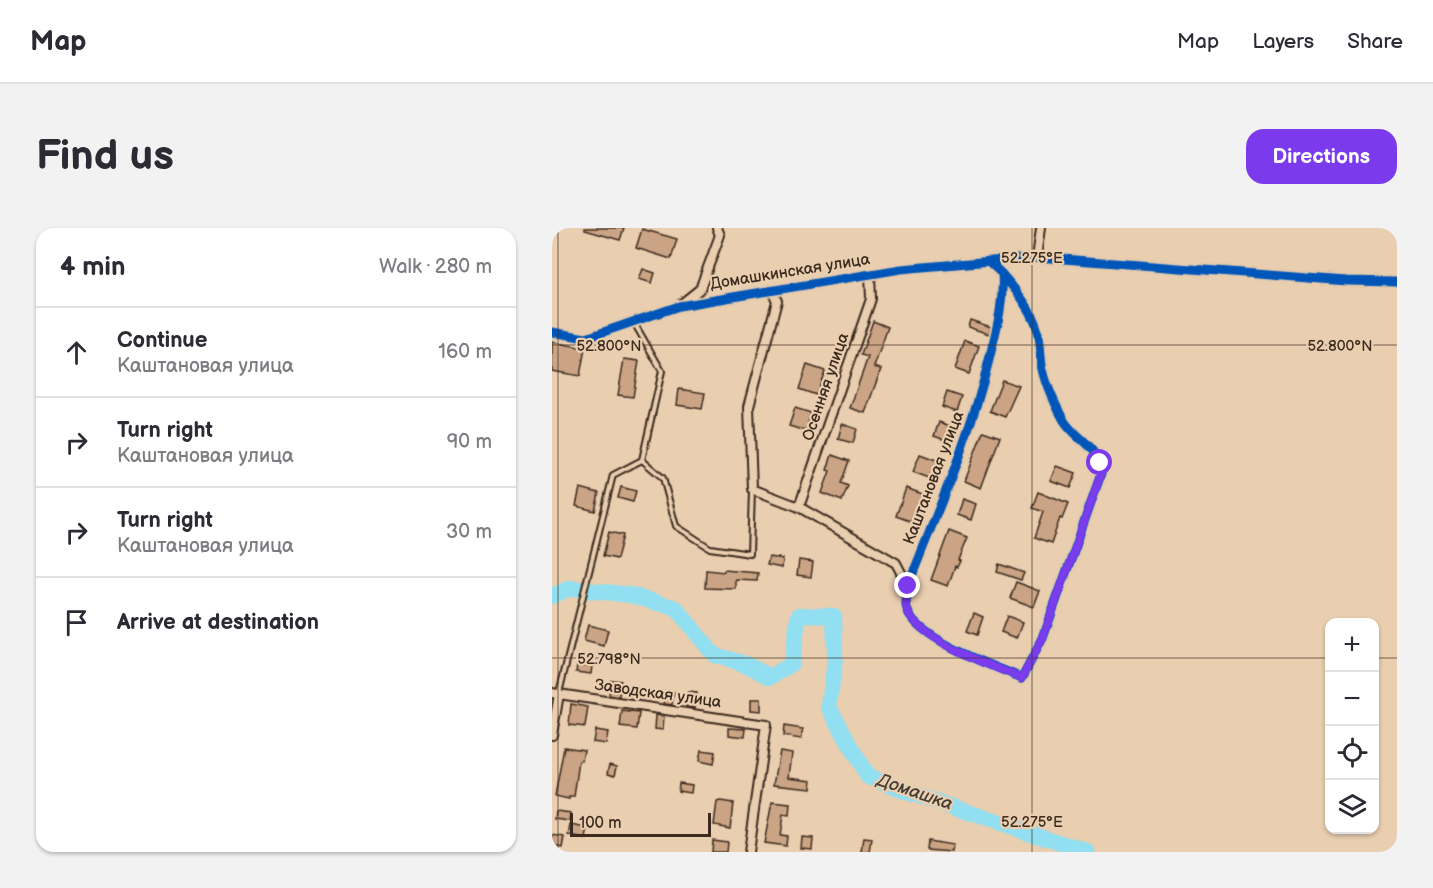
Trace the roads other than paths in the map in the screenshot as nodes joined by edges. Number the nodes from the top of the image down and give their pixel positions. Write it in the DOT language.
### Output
graph roads {
  1 [pos="717,228"];
  2 [pos="1041,228"];
  3 [pos="1037,257"];
  4 [pos="988,261"];
  5 [pos="870,274"];
  6 [pos="1002,274"];
  7 [pos="1397,282"];
  8 [pos="772,290"];
  9 [pos="679,306"];
  10 [pos="633,321"];
  11 [pos="552,332"];
  12 [pos="642,460"];
  13 [pos="752,489"];
  14 [pos="799,507"];
  15 [pos="908,586"];
  16 [pos="556,694"];
  17 [pos="552,735"];
  18 [pos="748,852"];
  1 -- 9 [label="street"];
  2 -- 3 [label="street"];
  3 -- 4 [label="street, Домашкинская улица"];
  3 -- 7 [label="street, Домашкинская улица"];
  4 -- 5 [label="street, Домашкинская улица"];
  4 -- 6 [label="street"];
  5 -- 8 [label="street, Домашкинская улица"];
  5 -- 14 [label="street, Осенняя улица"];
  6 -- 15 [label="street, Каштановая улица"];
  6 -- 15 [label="street, Каштановая улица"];
  8 -- 9 [label="street, Домашкинская улица"];
  8 -- 13 [label="street"];
  9 -- 10 [label="street, Домашкинская улица"];
  10 -- 11 [label="street, Домашкинская улица"];
  10 -- 12 [label="lane"];
  12 -- 13 [label="lane"];
  12 -- 16 [label="lane"];
  13 -- 14 [label="street"];
  14 -- 15 [label="street"];
  16 -- 17 [label="street"];
  16 -- 18 [label="street, Заводская улица"];
}
